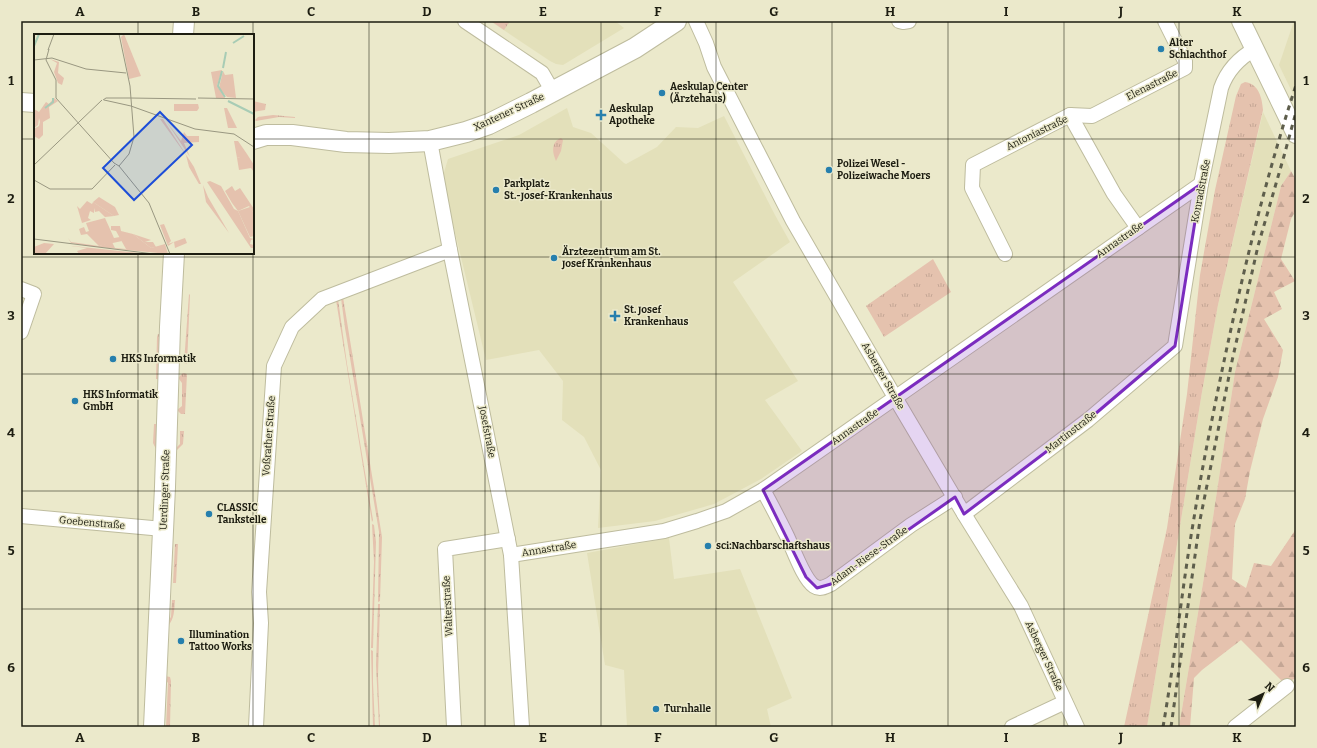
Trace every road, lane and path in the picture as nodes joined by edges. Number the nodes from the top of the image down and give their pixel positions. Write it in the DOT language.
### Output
graph roads {
  1 [pos="184,21"];
  2 [pos="465,21"];
  3 [pos="676,21"];
  4 [pos="696,21"];
  5 [pos="899,21"];
  6 [pos="909,21"];
  7 [pos="1165,21"];
  8 [pos="1241,21"];
  9 [pos="183,34"];
  10 [pos="1255,49"];
  11 [pos="553,92"];
  12 [pos="21,102"];
  13 [pos="34,103"];
  14 [pos="1070,115"];
  15 [pos="1296,134"];
  16 [pos="254,140"];
  17 [pos="430,140"];
  18 [pos="1201,184"];
  19 [pos="1138,228"];
  20 [pos="450,250"];
  21 [pos="174,254"];
  22 [pos="1004,254"];
  23 [pos="21,289"];
  24 [pos="21,332"];
  25 [pos="1175,346"];
  26 [pos="896,399"];
  27 [pos="764,490"];
  28 [pos="955,497"];
  29 [pos="964,514"];
  30 [pos="21,516"];
  31 [pos="163,530"];
  32 [pos="508,539"];
  33 [pos="511,555"];
  34 [pos="1287,686"];
  35 [pos="1065,702"];
  36 [pos="154,727"];
  37 [pos="256,727"];
  38 [pos="454,727"];
  39 [pos="522,727"];
  40 [pos="1012,727"];
  41 [pos="1077,727"];
  42 [pos="1235,727"];
  1 -- 9 [label="main road"];
  2 -- 11 [label="street"];
  3 -- 11 [label="main road, Xantener Straße"];
  4 -- 26 [label="street, Asberger Straße"];
  5 -- 6 [label="street"];
  7 -- 14 [label="street, Elenastraße"];
  8 -- 10 [label="street"];
  10 -- 15 [label="street"];
  10 -- 18 [label="street, Konradstraße"];
  11 -- 17 [label="main road, Xantener Straße"];
  12 -- 13 [label="street"];
  14 -- 19 [label="street, Antoniastraße"];
  14 -- 22 [label="street, Antoniastraße"];
  16 -- 17 [label="main road, Xantener Straße"];
  17 -- 20 [label="street, Josefstraße"];
  18 -- 19 [label="street, Annastraße"];
  18 -- 25 [label="street, Konradstraße"];
  19 -- 26 [label="street, Annastraße"];
  20 -- 32 [label="street, Josefstraße"];
  20 -- 37 [label="street, Voßrather Straße"];
  21 -- 31 [label="main road, Uerdinger Straße"];
  23 -- 24 [label="street"];
  25 -- 29 [label="street, Martinstraße"];
  26 -- 27 [label="street, Annastraße"];
  26 -- 28 [label="street, Asberger Straße"];
  27 -- 28 [label="street, Adam-Riese-Straße"];
  27 -- 33 [label="street, Annastraße"];
  28 -- 29 [label="street, Asberger Straße"];
  29 -- 35 [label="street, Asberger Straße"];
  30 -- 31 [label="street, Goebenstraße"];
  31 -- 36 [label="main road, Uerdinger Straße"];
  32 -- 33 [label="street, Josefstraße"];
  32 -- 38 [label="street, Walterstraße"];
  33 -- 39 [label="street, Josefstraße"];
  34 -- 42 [label="street"];
  35 -- 40 [label="street"];
  35 -- 41 [label="street, Asberger Straße"];
}
